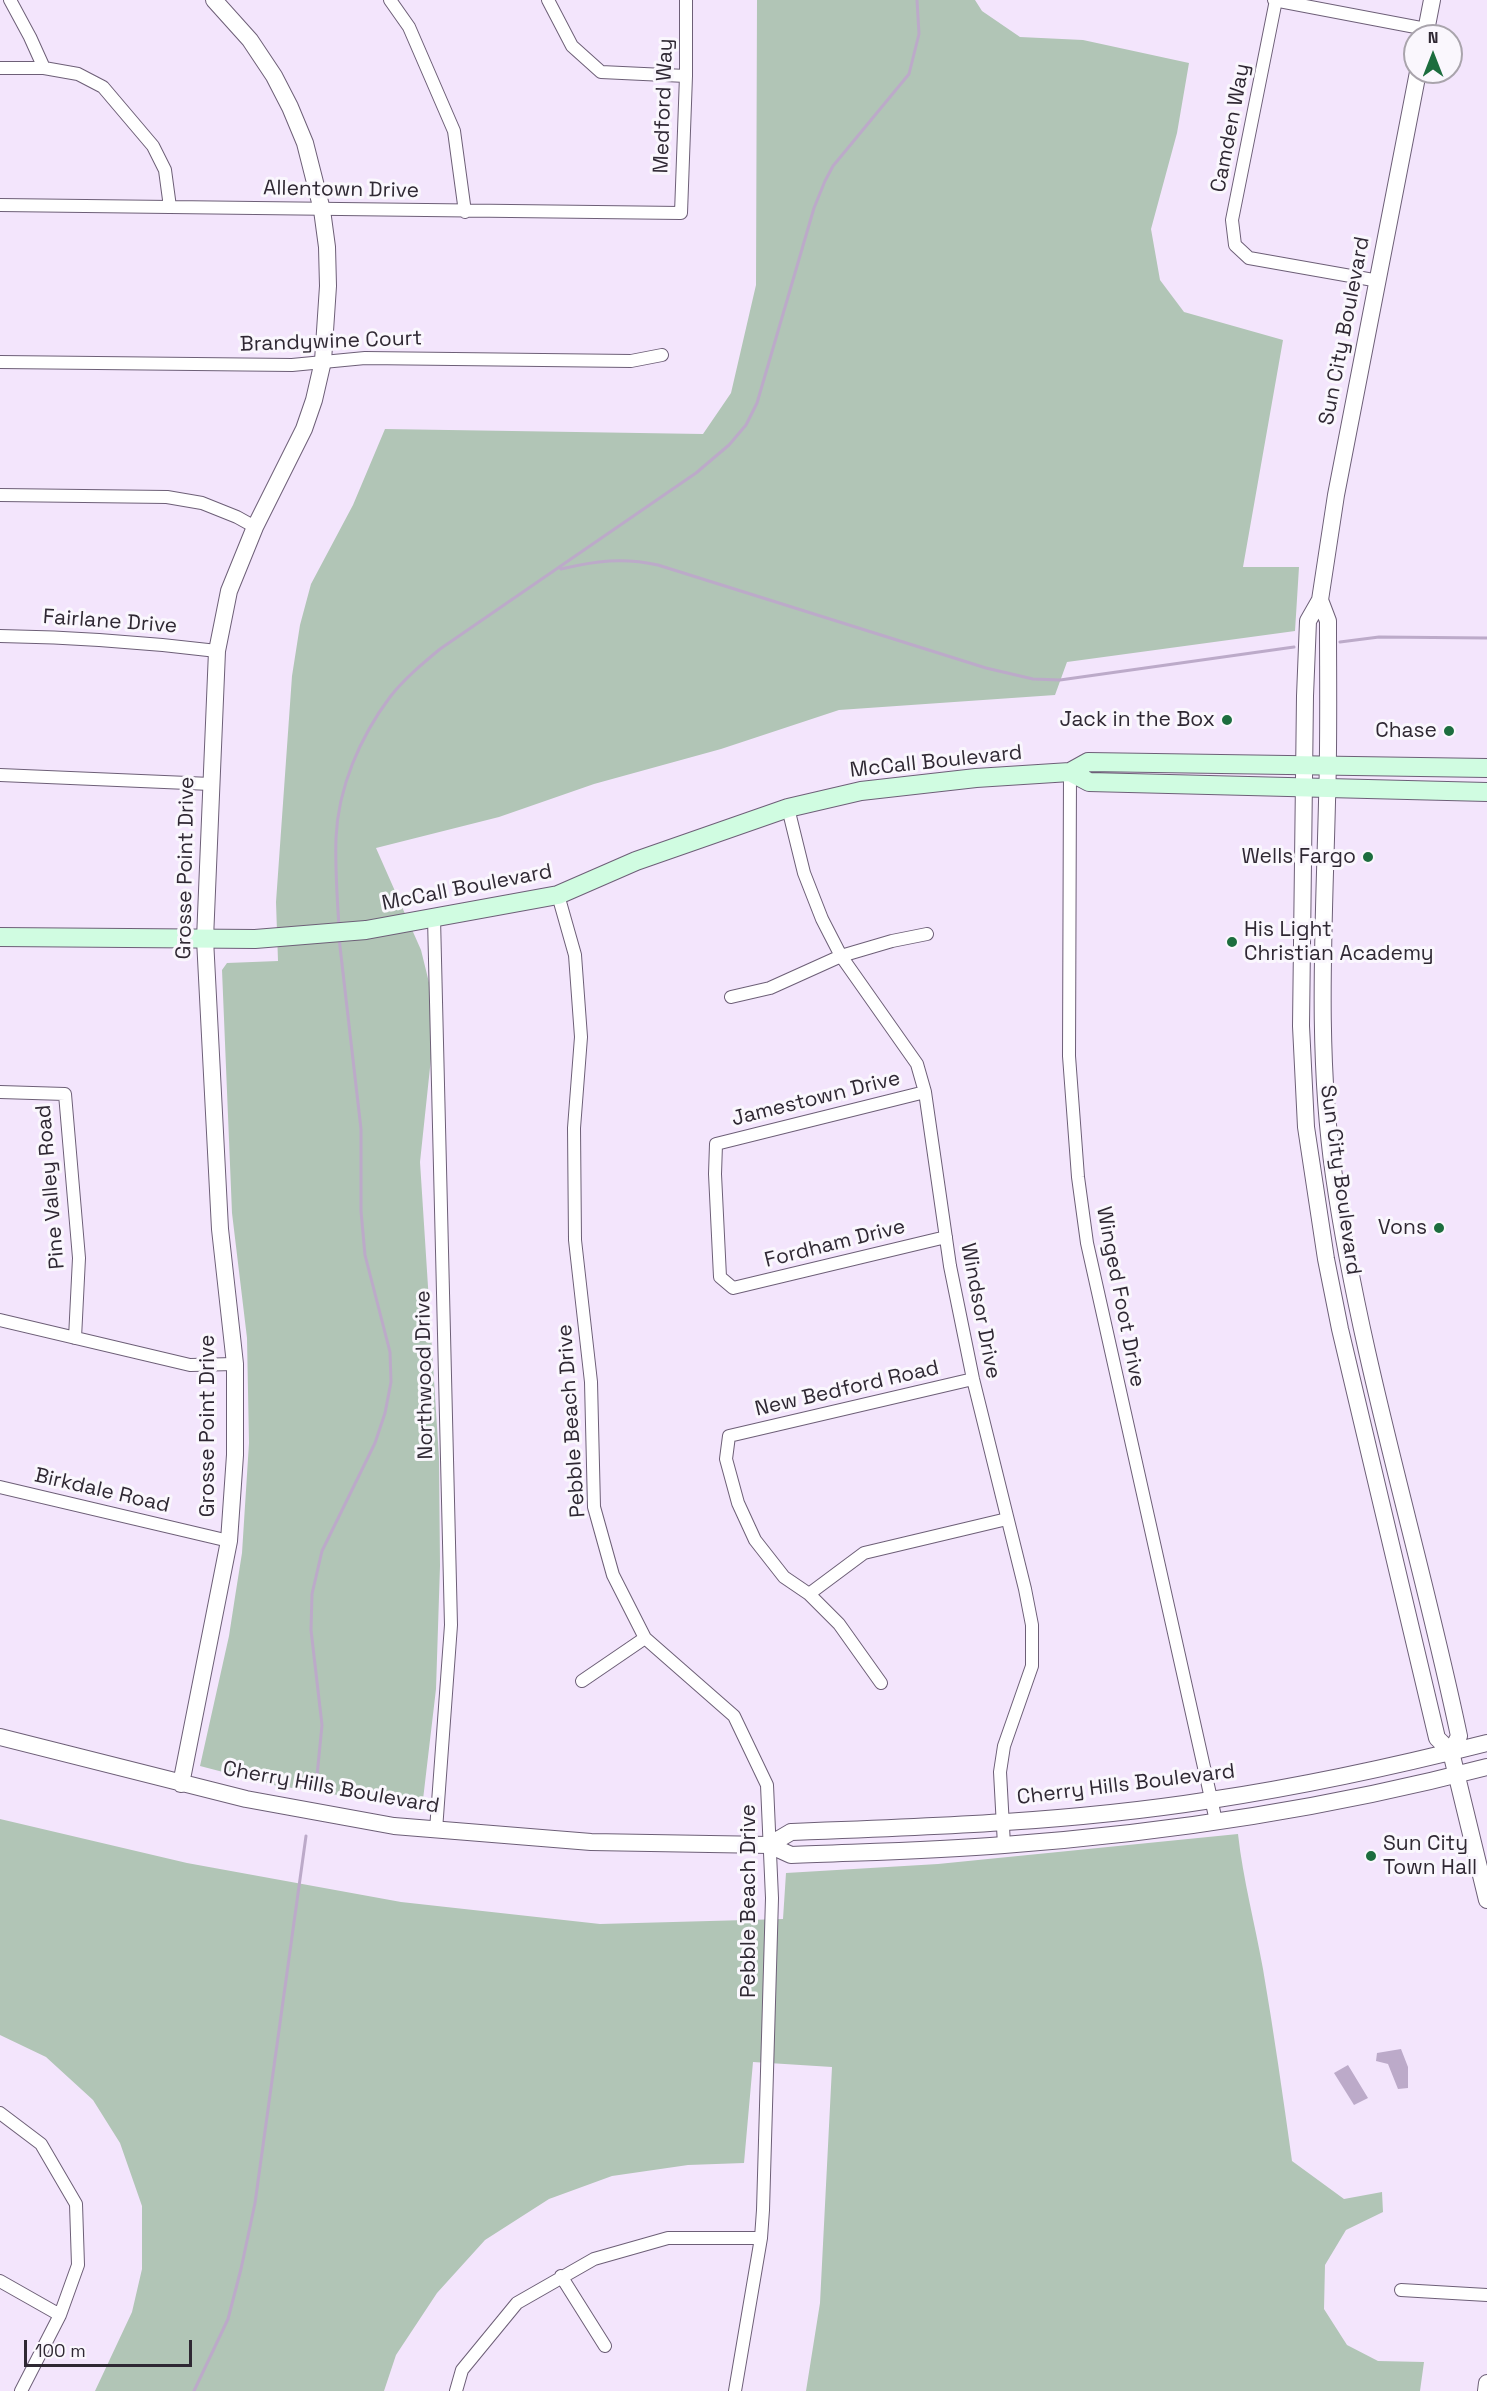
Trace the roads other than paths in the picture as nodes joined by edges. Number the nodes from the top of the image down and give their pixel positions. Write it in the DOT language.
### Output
graph roads {
  1 [pos="10,0"];
  2 [pos="214,0"];
  3 [pos="390,0"];
  4 [pos="548,0"];
  5 [pos="686,0"];
  6 [pos="1276,0"];
  7 [pos="1432,0"];
  8 [pos="1427,24"];
  9 [pos="1403,27"];
  10 [pos="0,68"];
  11 [pos="44,68"];
  12 [pos="686,76"];
  13 [pos="1416,84"];
  14 [pos="0,205"];
  15 [pos="171,207"];
  16 [pos="322,210"];
  17 [pos="465,212"];
  18 [pos="681,213"];
  19 [pos="1378,281"];
  20 [pos="662,355"];
  21 [pos="323,361"];
  22 [pos="0,362"];
  23 [pos="0,495"];
  24 [pos="255,526"];
  25 [pos="1320,600"];
  26 [pos="0,636"];
  27 [pos="217,651"];
  28 [pos="1304,764"];
  29 [pos="1328,765"];
  30 [pos="1487,768"];
  31 [pos="1070,772"];
  32 [pos="0,775"];
  33 [pos="211,784"];
  34 [pos="1304,786"];
  35 [pos="1328,787"];
  36 [pos="1487,792"];
  37 [pos="788,808"];
  38 [pos="558,895"];
  39 [pos="434,918"];
  40 [pos="927,934"];
  41 [pos="0,937"];
  42 [pos="205,939"];
  43 [pos="841,956"];
  44 [pos="730,997"];
  45 [pos="0,1092"];
  46 [pos="925,1092"];
  47 [pos="946,1237"];
  48 [pos="733,1288"];
  49 [pos="0,1320"];
  50 [pos="75,1338"];
  51 [pos="235,1364"];
  52 [pos="973,1379"];
  53 [pos="0,1486"];
  54 [pos="1007,1519"];
  55 [pos="229,1541"];
  56 [pos="809,1594"];
  57 [pos="645,1638"];
  58 [pos="582,1681"];
  59 [pos="881,1683"];
  60 [pos="0,1737"];
  61 [pos="1487,1743"];
  62 [pos="1451,1752"];
  63 [pos="1487,1767"];
  64 [pos="1456,1775"];
  65 [pos="181,1784"];
  66 [pos="1211,1800"];
  67 [pos="1216,1821"];
  68 [pos="1004,1822"];
  69 [pos="436,1830"];
  70 [pos="769,1845"];
  71 [pos="1004,1845"];
  72 [pos="1487,1900"];
  73 [pos="0,2113"];
  74 [pos="760,2238"];
  75 [pos="561,2276"];
  76 [pos="0,2281"];
  77 [pos="1401,2290"];
  78 [pos="1487,2295"];
  79 [pos="60,2315"];
  80 [pos="605,2346"];
  81 [pos="1487,2383"];
  82 [pos="21,2391"];
  83 [pos="456,2391"];
  84 [pos="735,2391"];
  85 [pos="1486,2391"];
  1 -- 11 [label="street"];
  2 -- 16 [label="street, Grosse Point Drive"];
  3 -- 17 [label="street"];
  4 -- 12 [label="street"];
  5 -- 12 [label="street, Medford Way"];
  6 -- 9 [label="street"];
  6 -- 19 [label="street, Camden Way"];
  7 -- 8 [label="street"];
  10 -- 11 [label="street"];
  11 -- 15 [label="street"];
  12 -- 18 [label="street, Medford Way"];
  13 -- 19 [label="street, Sun City Boulevard"];
  14 -- 15 [label="street, Allentown Drive"];
  15 -- 16 [label="street, Allentown Drive"];
  16 -- 17 [label="street, Allentown Drive"];
  16 -- 21 [label="street, Grosse Point Drive"];
  17 -- 18 [label="street, Allentown Drive"];
  19 -- 25 [label="street, Sun City Boulevard"];
  20 -- 21 [label="street, Brandywine Court"];
  21 -- 22 [label="street, Brandywine Court"];
  21 -- 24 [label="street, Grosse Point Drive"];
  23 -- 24 [label="street"];
  24 -- 27 [label="street, Grosse Point Drive"];
  25 -- 28 [label="street, Sun City Boulevard"];
  25 -- 29 [label="street, Sun City Boulevard"];
  26 -- 27 [label="street, Fairlane Drive"];
  27 -- 33 [label="street, Grosse Point Drive"];
  28 -- 29 [label="main road, McCall Boulevard"];
  28 -- 31 [label="main road, McCall Boulevard"];
  28 -- 34 [label="street, Sun City Boulevard"];
  29 -- 30 [label="main road, McCall Boulevard"];
  29 -- 35 [label="street, Sun City Boulevard"];
  31 -- 34 [label="main road, McCall Boulevard"];
  31 -- 37 [label="main road, McCall Boulevard"];
  31 -- 66 [label="street, Winged Foot Drive"];
  32 -- 33 [label="street"];
  33 -- 42 [label="street, Grosse Point Drive"];
  34 -- 35 [label="main road, McCall Boulevard"];
  34 -- 62 [label="street, Sun City Boulevard"];
  35 -- 36 [label="main road, McCall Boulevard"];
  35 -- 62 [label="street, Sun City Boulevard"];
  37 -- 38 [label="main road, McCall Boulevard"];
  37 -- 43 [label="street, Windsor Drive"];
  38 -- 39 [label="main road, McCall Boulevard"];
  38 -- 57 [label="street, Pebble Beach Drive"];
  39 -- 42 [label="main road, McCall Boulevard"];
  39 -- 69 [label="street, Northwood Drive"];
  40 -- 43 [label="street"];
  41 -- 42 [label="main road, McCall Boulevard"];
  42 -- 51 [label="street, Grosse Point Drive"];
  43 -- 44 [label="street"];
  43 -- 46 [label="street, Windsor Drive"];
  45 -- 50 [label="street, Pine Valley Road"];
  46 -- 47 [label="street, Windsor Drive"];
  46 -- 48 [label="street, Jamestown Drive"];
  47 -- 48 [label="street, Fordham Drive"];
  47 -- 52 [label="street, Windsor Drive"];
  49 -- 50 [label="street"];
  50 -- 51 [label="street"];
  51 -- 55 [label="street, Grosse Point Drive"];
  52 -- 54 [label="street, Windsor Drive"];
  52 -- 56 [label="street, New Bedford Road"];
  53 -- 55 [label="street, Birkdale Road"];
  54 -- 56 [label="street"];
  54 -- 68 [label="street, Windsor Drive"];
  55 -- 65 [label="street, Grosse Point Drive"];
  56 -- 59 [label="street"];
  57 -- 58 [label="street"];
  57 -- 70 [label="street, Pebble Beach Drive"];
  60 -- 65 [label="street, Cherry Hills Boulevard"];
  61 -- 62 [label="street, Cherry Hills Boulevard"];
  62 -- 64 [label="street, Sun City Boulevard"];
  62 -- 66 [label="street, Cherry Hills Boulevard"];
  63 -- 64 [label="street, Cherry Hills Boulevard"];
  64 -- 67 [label="street, Cherry Hills Boulevard"];
  64 -- 72 [label="street, Sun City Boulevard"];
  65 -- 69 [label="street, Cherry Hills Boulevard"];
  66 -- 67 [label="street, Winged Foot Drive"];
  66 -- 68 [label="street, Cherry Hills Boulevard"];
  67 -- 71 [label="street, Cherry Hills Boulevard"];
  68 -- 70 [label="street, Cherry Hills Boulevard"];
  68 -- 71 [label="street, Windsor Drive"];
  69 -- 70 [label="street, Cherry Hills Boulevard"];
  70 -- 71 [label="street, Cherry Hills Boulevard"];
  70 -- 74 [label="street, Pebble Beach Drive"];
  73 -- 79 [label="street"];
  74 -- 75 [label="street"];
  74 -- 84 [label="street, Pebble Beach Drive"];
  75 -- 80 [label="street"];
  75 -- 83 [label="street"];
  76 -- 79 [label="street"];
  77 -- 78 [label="street"];
  79 -- 82 [label="street"];
  81 -- 85 [label="street"];
}
